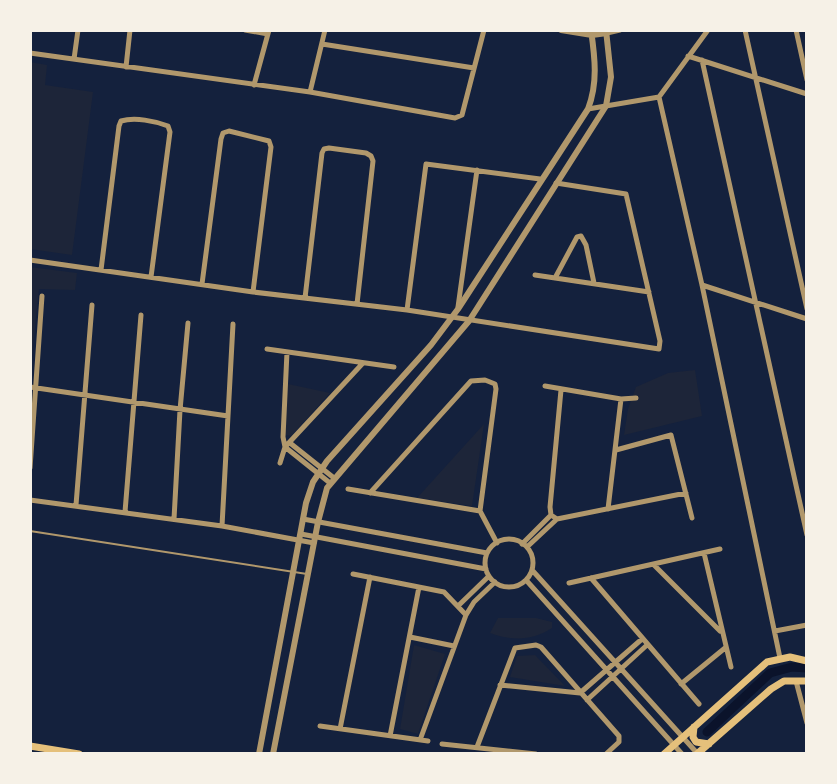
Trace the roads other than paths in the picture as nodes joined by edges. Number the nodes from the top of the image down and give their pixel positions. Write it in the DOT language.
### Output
graph roads {
  1 [pos="78,30"];
  2 [pos="130,30"];
  3 [pos="245,30"];
  4 [pos="325,30"];
  5 [pos="484,30"];
  6 [pos="561,30"];
  7 [pos="620,30"];
  8 [pos="708,30"];
  9 [pos="745,30"];
  10 [pos="796,30"];
  11 [pos="606,31"];
  12 [pos="269,32"];
  13 [pos="592,32"];
  14 [pos="322,44"];
  15 [pos="30,53"];
  16 [pos="688,56"];
  17 [pos="74,59"];
  18 [pos="702,60"];
  19 [pos="126,67"];
  20 [pos="474,68"];
  21 [pos="756,77"];
  22 [pos="807,80"];
  23 [pos="254,85"];
  24 [pos="310,92"];
  25 [pos="807,94"];
  26 [pos="659,97"];
  27 [pos="606,106"];
  28 [pos="588,109"];
  29 [pos="477,170"];
  30 [pos="540,179"];
  31 [pos="556,183"];
  32 [pos="30,260"];
  33 [pos="101,270"];
  34 [pos="535,275"];
  35 [pos="151,277"];
  36 [pos="555,278"];
  37 [pos="594,283"];
  38 [pos="202,284"];
  39 [pos="702,285"];
  40 [pos="253,292"];
  41 [pos="649,292"];
  42 [pos="42,296"];
  43 [pos="305,298"];
  44 [pos="755,302"];
  45 [pos="357,304"];
  46 [pos="92,305"];
  47 [pos="458,309"];
  48 [pos="807,309"];
  49 [pos="407,310"];
  50 [pos="141,315"];
  51 [pos="451,318"];
  52 [pos="807,319"];
  53 [pos="469,321"];
  54 [pos="188,323"];
  55 [pos="233,324"];
  56 [pos="267,349"];
  57 [pos="287,352"];
  58 [pos="363,363"];
  59 [pos="394,367"];
  60 [pos="545,386"];
  61 [pos="33,387"];
  62 [pos="561,390"];
  63 [pos="85,395"];
  64 [pos="636,398"];
  65 [pos="621,399"];
  66 [pos="134,403"];
  67 [pos="180,410"];
  68 [pos="228,416"];
  69 [pos="31,441"];
  70 [pos="288,445"];
  71 [pos="616,450"];
  72 [pos="280,463"];
  73 [pos="30,468"];
  74 [pos="319,470"];
  75 [pos="332,481"];
  76 [pos="348,489"];
  77 [pos="370,493"];
  78 [pos="686,493"];
  79 [pos="30,500"];
  80 [pos="76,505"];
  81 [pos="608,509"];
  82 [pos="480,511"];
  83 [pos="125,512"];
  84 [pos="554,517"];
  85 [pos="692,518"];
  86 [pos="174,519"];
  87 [pos="303,519"];
  88 [pos="318,522"];
  89 [pos="222,526"];
  90 [pos="30,531"];
  91 [pos="807,535"];
  92 [pos="300,537"];
  93 [pos="314,540"];
  94 [pos="497,543"];
  95 [pos="524,546"];
  96 [pos="720,549"];
  97 [pos="487,553"];
  98 [pos="704,553"];
  99 [pos="653,564"];
  100 [pos="486,569"];
  101 [pos="532,570"];
  102 [pos="294,571"];
  103 [pos="353,574"];
  104 [pos="308,575"];
  105 [pos="489,576"];
  106 [pos="370,577"];
  107 [pos="591,578"];
  108 [pos="526,580"];
  109 [pos="495,582"];
  110 [pos="569,583"];
  111 [pos="419,587"];
  112 [pos="458,606"];
  113 [pos="466,615"];
  114 [pos="807,625"];
  115 [pos="720,631"];
  116 [pos="775,631"];
  117 [pos="410,637"];
  118 [pos="642,639"];
  119 [pos="647,645"];
  120 [pos="454,646"];
  121 [pos="725,648"];
  122 [pos="780,658"];
  123 [pos="807,661"];
  124 [pos="616,662"];
  125 [pos="731,667"];
  126 [pos="622,668"];
  127 [pos="607,670"];
  128 [pos="612,676"];
  129 [pos="795,680"];
  130 [pos="807,681"];
  131 [pos="681,684"];
  132 [pos="500,685"];
  133 [pos="580,693"];
  134 [pos="587,700"];
  135 [pos="699,704"];
  136 [pos="807,723"];
  137 [pos="320,726"];
  138 [pos="694,727"];
  139 [pos="340,729"];
  140 [pos="390,736"];
  141 [pos="684,739"];
  142 [pos="420,740"];
  143 [pos="428,741"];
  144 [pos="442,744"];
  145 [pos="709,744"];
  146 [pos="30,746"];
  147 [pos="477,747"];
  148 [pos="675,747"];
  149 [pos="696,753"];
  150 [pos="79,754"];
  151 [pos="259,754"];
  152 [pos="273,754"];
  153 [pos="536,754"];
  154 [pos="606,754"];
  155 [pos="664,754"];
  156 [pos="682,754"];
  1 -- 17 [label="street"];
  2 -- 19 [label="street"];
  3 -- 12 [label="street"];
  4 -- 14 [label="street"];
  5 -- 20 [label="street"];
  6 -- 13 [label="street"];
  7 -- 11 [label="street"];
  8 -- 16 [label="street"];
  9 -- 21 [label="street"];
  10 -- 22 [label="street"];
  11 -- 13 [label="street"];
  11 -- 27 [label="street"];
  12 -- 23 [label="street"];
  13 -- 28 [label="street"];
  14 -- 20 [label="street"];
  14 -- 24 [label="street"];
  15 -- 17 [label="street"];
  16 -- 18 [label="street"];
  16 -- 26 [label="street"];
  17 -- 19 [label="street"];
  18 -- 21 [label="street"];
  18 -- 44 [label="street"];
  19 -- 23 [label="street"];
  20 -- 24 [label="street"];
  21 -- 25 [label="street"];
  21 -- 48 [label="street"];
  23 -- 24 [label="street"];
  26 -- 27 [label="street"];
  26 -- 39 [label="street"];
  27 -- 28 [label="street"];
  27 -- 31 [label="street"];
  28 -- 30 [label="street"];
  29 -- 30 [label="street"];
  29 -- 47 [label="street"];
  29 -- 49 [label="street"];
  30 -- 47 [label="street"];
  31 -- 41 [label="street"];
  31 -- 53 [label="street"];
  32 -- 33 [label="street"];
  33 -- 35 [label="street"];
  33 -- 35 [label="street"];
  34 -- 36 [label="street"];
  35 -- 38 [label="street"];
  36 -- 37 [label="street"];
  36 -- 37 [label="street"];
  37 -- 41 [label="street"];
  38 -- 40 [label="street"];
  38 -- 40 [label="street"];
  39 -- 44 [label="street"];
  39 -- 116 [label="street"];
  40 -- 43 [label="street"];
  41 -- 53 [label="street"];
  42 -- 61 [label="street"];
  43 -- 45 [label="street"];
  43 -- 45 [label="street"];
  44 -- 52 [label="street"];
  44 -- 91 [label="street"];
  45 -- 49 [label="street"];
  46 -- 63 [label="street"];
  47 -- 51 [label="street"];
  49 -- 51 [label="street"];
  50 -- 66 [label="street"];
  51 -- 53 [label="street"];
  51 -- 74 [label="street"];
  53 -- 75 [label="street"];
  54 -- 67 [label="street"];
  55 -- 68 [label="street"];
  56 -- 57 [label="street"];
  57 -- 58 [label="street"];
  57 -- 70 [label="street"];
  58 -- 59 [label="street"];
  58 -- 70 [label="street"];
  60 -- 62 [label="street"];
  61 -- 63 [label="street"];
  61 -- 69 [label="street"];
  62 -- 65 [label="street"];
  62 -- 84 [label="street"];
  63 -- 66 [label="street"];
  63 -- 80 [label="street"];
  64 -- 65 [label="street"];
  65 -- 71 [label="street"];
  66 -- 67 [label="street"];
  66 -- 83 [label="street"];
  67 -- 68 [label="street"];
  67 -- 86 [label="street"];
  68 -- 89 [label="street"];
  69 -- 73 [label="street"];
  70 -- 72 [label="street"];
  70 -- 74 [label="street"];
  71 -- 78 [label="street"];
  71 -- 81 [label="street"];
  74 -- 75 [label="street"];
  74 -- 87 [label="street"];
  75 -- 88 [label="street"];
  76 -- 77 [label="street"];
  77 -- 82 [label="street"];
  77 -- 82 [label="street"];
  78 -- 81 [label="street"];
  78 -- 85 [label="street"];
  79 -- 80 [label="street"];
  80 -- 83 [label="street"];
  81 -- 84 [label="street"];
  82 -- 94 [label="street"];
  83 -- 86 [label="street"];
  84 -- 95 [label="street"];
  86 -- 89 [label="street"];
  87 -- 88 [label="street"];
  87 -- 92 [label="street"];
  88 -- 93 [label="street"];
  88 -- 97 [label="street"];
  89 -- 92 [label="street"];
  90 -- 102 [label="lane"];
  92 -- 93 [label="street"];
  92 -- 102 [label="street"];
  93 -- 100 [label="street"];
  93 -- 104 [label="street"];
  94 -- 95 [label="street"];
  94 -- 97 [label="street"];
  95 -- 101 [label="street"];
  96 -- 98 [label="street"];
  97 -- 100 [label="street"];
  98 -- 99 [label="street"];
  98 -- 115 [label="street"];
  99 -- 107 [label="street"];
  99 -- 115 [label="street"];
  100 -- 105 [label="street"];
  101 -- 108 [label="street"];
  101 -- 124 [label="street"];
  102 -- 104 [label="lane"];
  102 -- 151 [label="street"];
  103 -- 106 [label="street"];
  104 -- 152 [label="street"];
  105 -- 109 [label="street"];
  105 -- 112 [label="street"];
  106 -- 111 [label="street"];
  106 -- 139 [label="street"];
  107 -- 110 [label="street"];
  107 -- 118 [label="street"];
  108 -- 109 [label="street"];
  108 -- 127 [label="street"];
  109 -- 113 [label="street"];
  111 -- 112 [label="street"];
  111 -- 117 [label="street"];
  112 -- 113 [label="street"];
  113 -- 120 [label="street"];
  114 -- 116 [label="street"];
  115 -- 121 [label="street"];
  116 -- 122 [label="street"];
  117 -- 120 [label="street"];
  117 -- 140 [label="street"];
  118 -- 119 [label="street"];
  118 -- 124 [label="street"];
  119 -- 126 [label="street"];
  119 -- 131 [label="street"];
  120 -- 142 [label="street"];
  121 -- 125 [label="street"];
  121 -- 131 [label="street"];
  122 -- 123 [label="main road"];
  122 -- 138 [label="main road"];
  124 -- 126 [label="street"];
  124 -- 127 [label="street"];
  126 -- 128 [label="street"];
  126 -- 141 [label="street"];
  127 -- 128 [label="street"];
  127 -- 133 [label="street"];
  128 -- 134 [label="street"];
  128 -- 148 [label="street"];
  129 -- 130 [label="main road"];
  129 -- 136 [label="street"];
  129 -- 145 [label="main road"];
  131 -- 135 [label="street"];
  132 -- 133 [label="street"];
  132 -- 133 [label="street"];
  132 -- 147 [label="street"];
  133 -- 134 [label="street"];
  134 -- 154 [label="street"];
  137 -- 139 [label="street"];
  138 -- 141 [label="main road"];
  138 -- 145 [label="main road"];
  139 -- 140 [label="street"];
  140 -- 142 [label="street"];
  141 -- 148 [label="main road"];
  141 -- 149 [label="street"];
  142 -- 143 [label="street"];
  144 -- 147 [label="street"];
  145 -- 149 [label="main road"];
  146 -- 150 [label="main road"];
  147 -- 153 [label="street"];
  148 -- 155 [label="main road"];
  148 -- 156 [label="street"];
}
